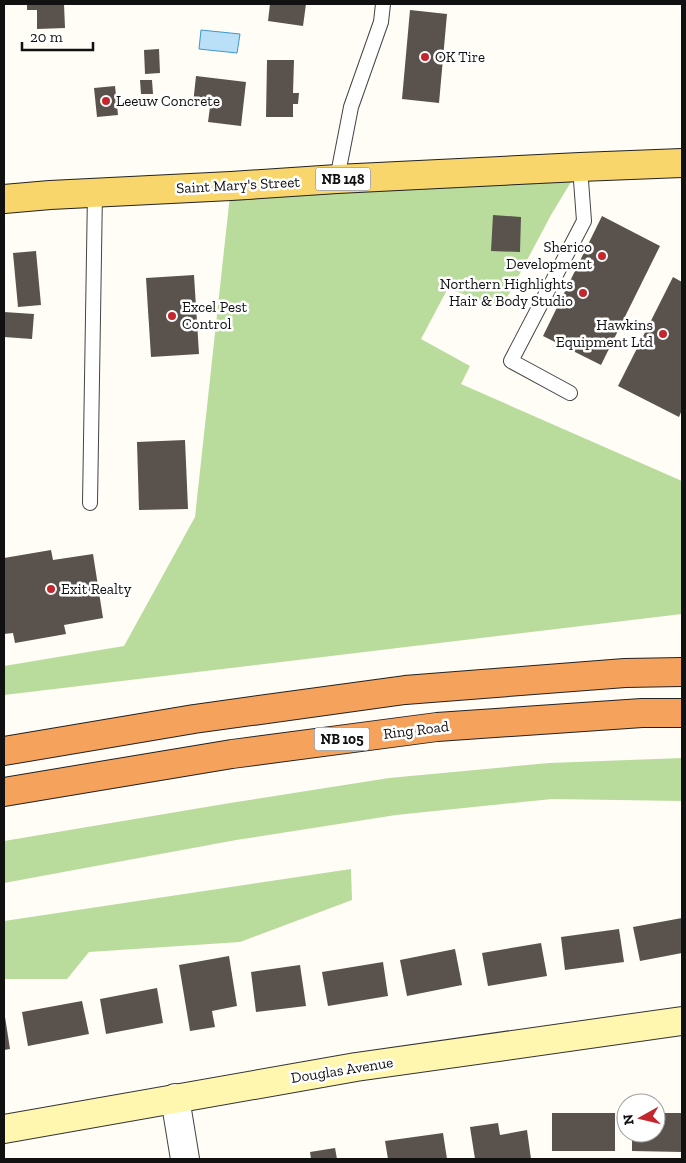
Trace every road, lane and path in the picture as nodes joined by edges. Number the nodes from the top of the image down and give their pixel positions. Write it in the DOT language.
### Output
graph roads {
  1 [pos="383,4"];
  2 [pos="682,163"];
  3 [pos="580,167"];
  4 [pos="337,179"];
  5 [pos="95,192"];
  6 [pos="4,199"];
  7 [pos="570,393"];
  8 [pos="90,503"];
  9 [pos="682,672"];
  10 [pos="682,712"];
  11 [pos="4,751"];
  12 [pos="4,792"];
  13 [pos="682,1021"];
  14 [pos="175,1098"];
  15 [pos="4,1129"];
  16 [pos="185,1159"];
  1 -- 4 [label="lane"];
  2 -- 3 [label="main road, Saint Mary's Street / NB 148"];
  3 -- 4 [label="main road, Saint Mary's Street / NB 148"];
  3 -- 7 [label="lane"];
  4 -- 5 [label="main road, Saint Mary's Street / NB 148"];
  5 -- 6 [label="main road, Saint Mary's Street / NB 148"];
  5 -- 8 [label="lane"];
  9 -- 11 [label="highway"];
  10 -- 12 [label="highway, Ring Road / NB 105"];
  13 -- 14 [label="street, Douglas Avenue"];
  14 -- 15 [label="street, Douglas Avenue"];
  14 -- 16 [label="street"];
}
